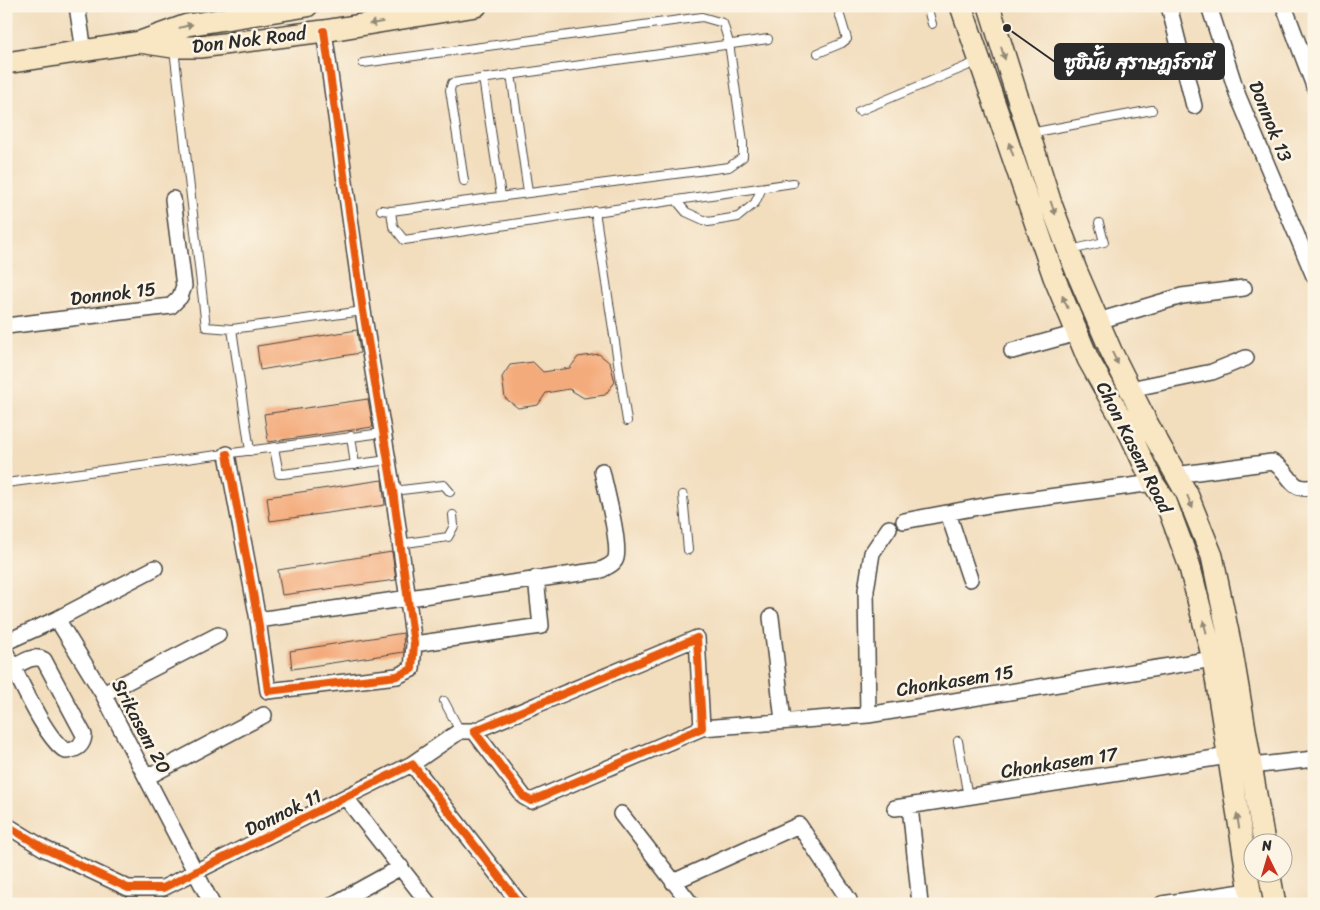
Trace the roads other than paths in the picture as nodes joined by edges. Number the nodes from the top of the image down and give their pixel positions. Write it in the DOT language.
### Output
graph roads {
  1 [pos="77,6"];
  2 [pos="306,6"];
  3 [pos="476,6"];
  4 [pos="837,6"];
  5 [pos="927,6"];
  6 [pos="961,6"];
  7 [pos="988,6"];
  8 [pos="1169,6"];
  9 [pos="1209,6"];
  10 [pos="1284,6"];
  11 [pos="248,11"];
  12 [pos="214,14"];
  13 [pos="932,24"];
  14 [pos="324,31"];
  15 [pos="768,39"];
  16 [pos="140,42"];
  17 [pos="729,43"];
  18 [pos="174,47"];
  19 [pos="84,51"];
  20 [pos="818,53"];
  21 [pos="980,60"];
  22 [pos="6,63"];
  23 [pos="363,63"];
  24 [pos="511,74"];
  25 [pos="483,78"];
  26 [pos="1314,86"];
  27 [pos="1194,106"];
  28 [pos="1152,110"];
  29 [pos="859,111"];
  30 [pos="1028,133"];
  31 [pos="464,181"];
  32 [pos="793,183"];
  33 [pos="762,188"];
  34 [pos="528,192"];
  35 [pos="501,196"];
  36 [pos="173,199"];
  37 [pos="676,200"];
  38 [pos="381,210"];
  39 [pos="391,211"];
  40 [pos="595,211"];
  41 [pos="1099,223"];
  42 [pos="1069,250"];
  43 [pos="1314,276"];
  44 [pos="1244,288"];
  45 [pos="363,311"];
  46 [pos="1098,321"];
  47 [pos="6,326"];
  48 [pos="232,328"];
  49 [pos="1077,333"];
  50 [pos="1012,351"];
  51 [pos="1246,358"];
  52 [pos="1130,389"];
  53 [pos="627,421"];
  54 [pos="382,433"];
  55 [pos="351,436"];
  56 [pos="274,448"];
  57 [pos="250,452"];
  58 [pos="227,454"];
  59 [pos="388,460"];
  60 [pos="355,465"];
  61 [pos="602,471"];
  62 [pos="1175,475"];
  63 [pos="6,483"];
  64 [pos="1153,483"];
  65 [pos="1314,487"];
  66 [pos="393,491"];
  67 [pos="450,492"];
  68 [pos="684,495"];
  69 [pos="948,513"];
  70 [pos="453,515"];
  71 [pos="904,521"];
  72 [pos="889,528"];
  73 [pos="399,544"];
  74 [pos="688,550"];
  75 [pos="155,568"];
  76 [pos="536,578"];
  77 [pos="970,579"];
  78 [pos="406,597"];
  79 [pos="771,617"];
  80 [pos="57,619"];
  81 [pos="258,620"];
  82 [pos="218,635"];
  83 [pos="6,642"];
  84 [pos="414,644"];
  85 [pos="6,653"];
  86 [pos="1213,659"];
  87 [pos="14,667"];
  88 [pos="103,694"];
  89 [pos="444,701"];
  90 [pos="868,714"];
  91 [pos="264,715"];
  92 [pos="783,721"];
  93 [pos="702,728"];
  94 [pos="467,731"];
  95 [pos="958,741"];
  96 [pos="1228,756"];
  97 [pos="1314,759"];
  98 [pos="412,764"];
  99 [pos="1252,766"];
  100 [pos="147,777"];
  101 [pos="968,797"];
  102 [pos="346,798"];
  103 [pos="621,814"];
  104 [pos="6,825"];
  105 [pos="1262,832"];
  106 [pos="400,867"];
  107 [pos="197,872"];
  108 [pos="674,882"];
  109 [pos="1271,882"];
  110 [pos="1250,897"];
  111 [pos="850,902"];
  112 [pos="212,904"];
  113 [pos="334,904"];
  114 [pos="429,904"];
  115 [pos="520,904"];
  116 [pos="691,904"];
  117 [pos="920,904"];
  118 [pos="1162,904"];
  119 [pos="1275,904"];
  1 -- 19 [label="street"];
  2 -- 11 [label="main road, Don Nok Road"];
  3 -- 14 [label="main road, Don Nok Road, one-way"];
  4 -- 20 [label="lane"];
  5 -- 13 [label="lane"];
  6 -- 21 [label="main road, Chon Kasem Road"];
  7 -- 30 [label="main road, Chon Kasem Road, one-way"];
  8 -- 27 [label="street"];
  9 -- 43 [label="street, Donnok 13"];
  10 -- 26 [label="street"];
  11 -- 12 [label="main road, Don Nok Road"];
  16 -- 12 [label="main road, Don Nok Road, one-way"];
  14 -- 18 [label="main road, Don Nok Road"];
  14 -- 45 [label="street"];
  15 -- 17 [label="lane"];
  16 -- 18 [label="main road, Don Nok Road"];
  16 -- 19 [label="main road, Don Nok Road"];
  17 -- 23 [label="lane"];
  17 -- 24 [label="lane"];
  17 -- 34 [label="lane"];
  18 -- 48 [label="lane"];
  19 -- 22 [label="main road, Don Nok Road"];
  21 -- 29 [label="lane"];
  49 -- 21 [label="main road, Chon Kasem Road, one-way"];
  24 -- 25 [label="lane"];
  24 -- 34 [label="lane"];
  25 -- 31 [label="lane"];
  25 -- 35 [label="lane"];
  28 -- 30 [label="lane"];
  30 -- 42 [label="main road, Chon Kasem Road, one-way"];
  32 -- 33 [label="lane"];
  33 -- 37 [label="lane"];
  33 -- 37 [label="lane"];
  34 -- 35 [label="lane"];
  35 -- 39 [label="lane"];
  36 -- 47 [label="street, Donnok 15"];
  37 -- 40 [label="lane"];
  38 -- 39 [label="lane"];
  39 -- 40 [label="lane"];
  40 -- 53 [label="lane"];
  41 -- 42 [label="lane"];
  42 -- 46 [label="main road, Chon Kasem Road"];
  44 -- 46 [label="street"];
  45 -- 48 [label="lane"];
  45 -- 54 [label="street"];
  46 -- 52 [label="main road, Chon Kasem Road, one-way"];
  48 -- 57 [label="lane"];
  49 -- 50 [label="street"];
  49 -- 64 [label="main road, Chon Kasem Road"];
  51 -- 52 [label="street"];
  52 -- 62 [label="main road, Chon Kasem Road"];
  54 -- 55 [label="lane"];
  54 -- 59 [label="street"];
  55 -- 56 [label="lane"];
  55 -- 60 [label="lane"];
  56 -- 57 [label="lane"];
  56 -- 60 [label="lane"];
  57 -- 58 [label="lane"];
  58 -- 63 [label="lane"];
  58 -- 81 [label="street"];
  59 -- 60 [label="lane"];
  59 -- 66 [label="street"];
  61 -- 76 [label="street"];
  62 -- 65 [label="street"];
  62 -- 99 [label="main road, Chon Kasem Road, one-way"];
  64 -- 69 [label="street"];
  86 -- 64 [label="main road, Chon Kasem Road, one-way"];
  66 -- 67 [label="lane"];
  66 -- 73 [label="street"];
  68 -- 74 [label="lane"];
  69 -- 71 [label="street"];
  69 -- 77 [label="street"];
  70 -- 73 [label="lane"];
  72 -- 90 [label="street"];
  73 -- 78 [label="street"];
  75 -- 80 [label="street"];
  76 -- 78 [label="street"];
  76 -- 84 [label="street"];
  78 -- 81 [label="street"];
  78 -- 84 [label="street"];
  79 -- 92 [label="street"];
  80 -- 83 [label="street"];
  80 -- 88 [label="street, Srikasem 20"];
  81 -- 84 [label="street"];
  82 -- 88 [label="street"];
  85 -- 87 [label="street"];
  86 -- 90 [label="street, Chonkasem 15"];
  86 -- 96 [label="main road, Chon Kasem Road"];
  87 -- 87 [label="street"];
  88 -- 100 [label="street, Srikasem 20"];
  89 -- 94 [label="lane"];
  90 -- 92 [label="street, Chonkasem 15"];
  91 -- 100 [label="street"];
  92 -- 93 [label="street, Chonkasem 15"];
  93 -- 94 [label="street, Chonkasem 15"];
  93 -- 94 [label="street, Donnok 11"];
  94 -- 98 [label="street, Donnok 11"];
  95 -- 101 [label="lane"];
  96 -- 101 [label="street, Chonkasem 17"];
  110 -- 96 [label="main road, Chon Kasem Road, one-way"];
  97 -- 99 [label="street"];
  98 -- 102 [label="street, Donnok 11"];
  98 -- 115 [label="street"];
  99 -- 105 [label="main road, Chon Kasem Road"];
  100 -- 107 [label="street, Srikasem 20"];
  101 -- 117 [label="street, Chonkasem 17"];
  102 -- 106 [label="street"];
  102 -- 107 [label="street, Donnok 11"];
  103 -- 108 [label="street"];
  104 -- 107 [label="street, Donnok 11"];
  106 -- 113 [label="street"];
  106 -- 114 [label="street"];
  107 -- 112 [label="street, Srikasem 20"];
  108 -- 111 [label="street"];
  108 -- 116 [label="street"];
  109 -- 119 [label="main road"];
  110 -- 118 [label="street"];
}
